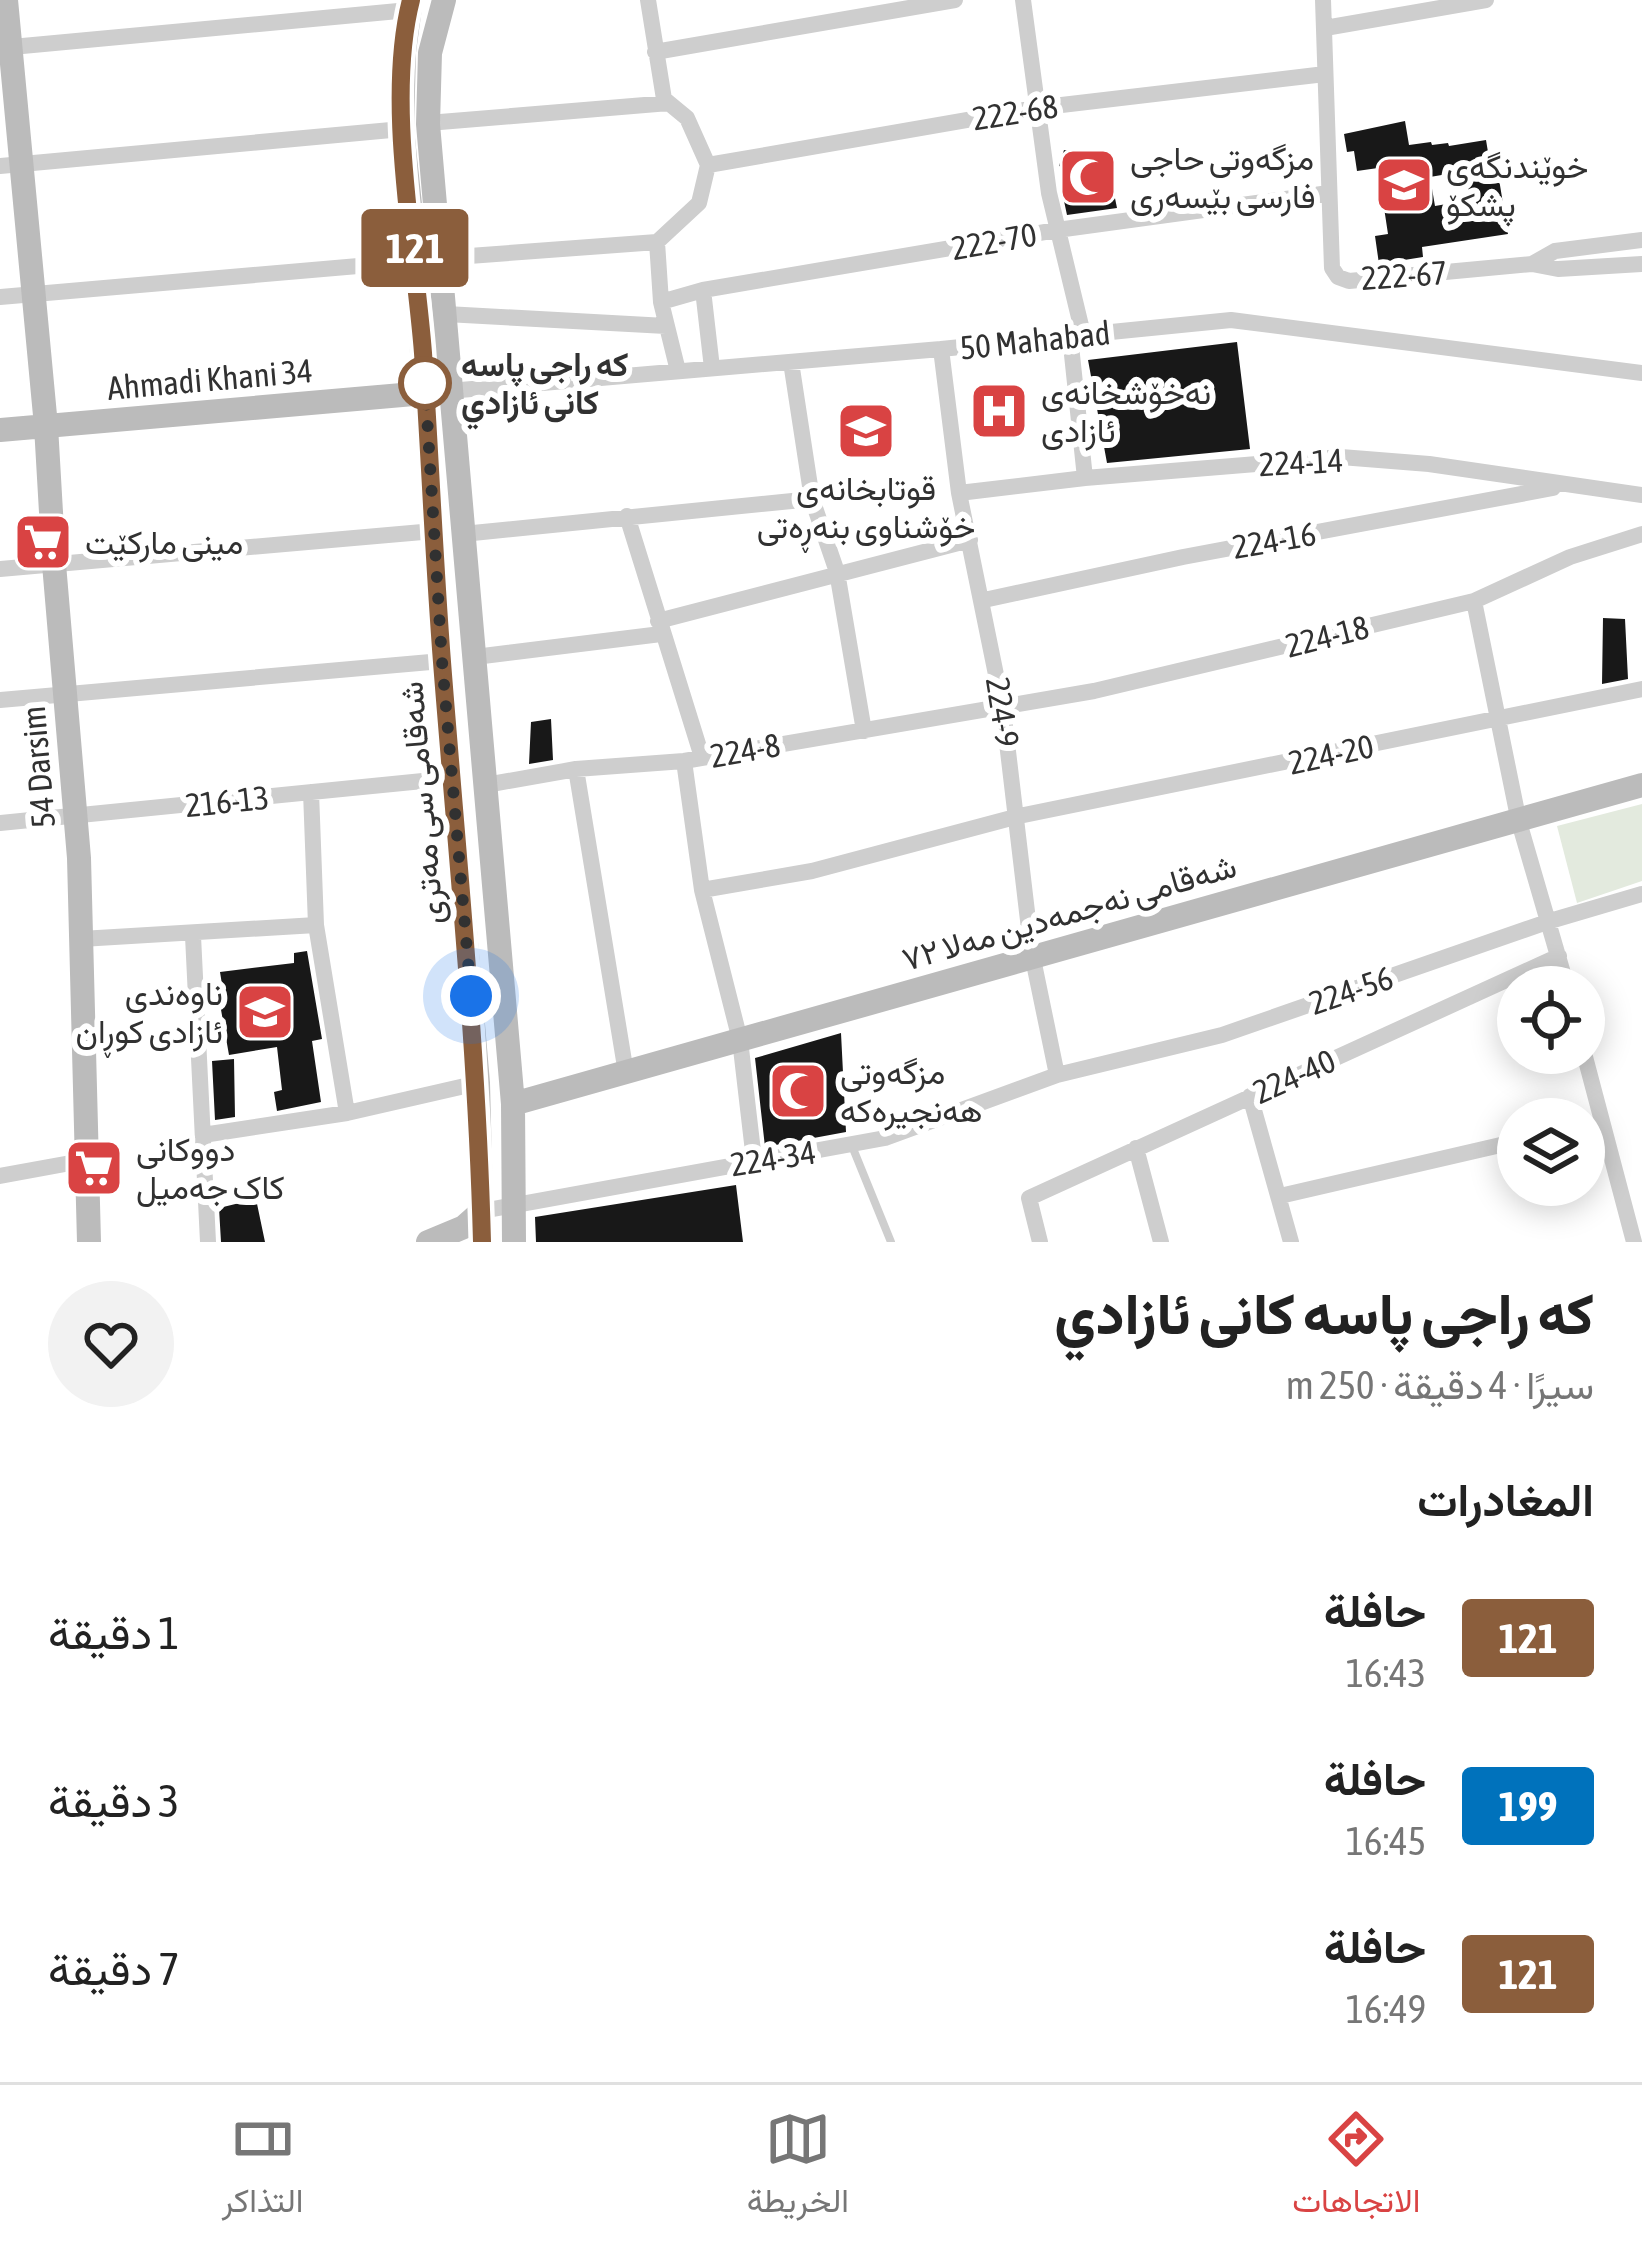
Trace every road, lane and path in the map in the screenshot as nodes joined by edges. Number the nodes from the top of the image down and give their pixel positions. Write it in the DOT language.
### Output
graph roads {
  1 [pos="6,0"];
  2 [pos="444,0"];
  3 [pos="649,0"];
  4 [pos="956,0"];
  5 [pos="1023,0"];
  6 [pos="1323,0"];
  7 [pos="1486,0"];
  8 [pos="410,5"];
  9 [pos="351,8"];
  10 [pos="1324,28"];
  11 [pos="5,47"];
  12 [pos="655,52"];
  13 [pos="1325,74"];
  14 [pos="669,104"];
  15 [pos="1036,108"];
  16 [pos="428,123"];
  17 [pos="402,129"];
  18 [pos="10,165"];
  19 [pos="708,165"];
  20 [pos="1329,193"];
  21 [pos="1057,230"];
  22 [pos="1642,240"];
  23 [pos="657,242"];
  24 [pos="429,260"];
  25 [pos="1532,264"];
  26 [pos="1642,264"];
  27 [pos="703,290"];
  28 [pos="33,294"];
  29 [pos="0,297"];
  30 [pos="661,302"];
  31 [pos="446,314"];
  32 [pos="666,326"];
  33 [pos="1076,335"];
  34 [pos="941,349"];
  35 [pos="791,362"];
  36 [pos="712,368"];
  37 [pos="678,371"];
  38 [pos="1642,373"];
  39 [pos="438,391"];
  40 [pos="46,426"];
  41 [pos="0,430"];
  42 [pos="1085,478"];
  43 [pos="1565,485"];
  44 [pos="959,493"];
  45 [pos="1642,495"];
  46 [pos="812,499"];
  47 [pos="627,516"];
  48 [pos="434,531"];
  49 [pos="1642,534"];
  50 [pos="463,535"];
  51 [pos="970,540"];
  52 [pos="53,564"];
  53 [pos="0,569"];
  54 [pos="837,572"];
  55 [pos="984,600"];
  56 [pos="1474,601"];
  57 [pos="660,628"];
  58 [pos="476,657"];
  59 [pos="442,661"];
  60 [pos="1642,689"];
  61 [pos="65,696"];
  62 [pos="0,700"];
  63 [pos="1003,709"];
  64 [pos="1500,716"];
  65 [pos="864,731"];
  66 [pos="693,759"];
  67 [pos="575,770"];
  68 [pos="453,778"];
  69 [pos="486,785"];
  70 [pos="1642,785"];
  71 [pos="311,792"];
  72 [pos="1019,816"];
  73 [pos="76,817"];
  74 [pos="1520,822"];
  75 [pos="0,824"];
  76 [pos="702,890"];
  77 [pos="1642,894"];
  78 [pos="1550,921"];
  79 [pos="316,925"];
  80 [pos="193,936"];
  81 [pos="81,939"];
  82 [pos="1032,955"];
  83 [pos="1559,956"];
  84 [pos="1562,966"];
  85 [pos="740,1040"];
  86 [pos="626,1072"];
  87 [pos="1057,1076"];
  88 [pos="478,1083"];
  89 [pos="1250,1096"];
  90 [pos="513,1105"];
  91 [pos="347,1113"];
  92 [pos="203,1135"];
  93 [pos="852,1144"];
  94 [pos="1497,1146"];
  95 [pos="1136,1148"];
  96 [pos="1605,1159"];
  97 [pos="87,1160"];
  98 [pos="754,1160"];
  99 [pos="0,1176"];
  100 [pos="1280,1196"];
  101 [pos="514,1205"];
  102 [pos="482,1211"];
  103 [pos="89,1242"];
  104 [pos="208,1242"];
  105 [pos="428,1242"];
  106 [pos="482,1242"];
  107 [pos="514,1242"];
  108 [pos="891,1242"];
  109 [pos="1040,1242"];
  110 [pos="1161,1242"];
  111 [pos="1291,1242"];
  112 [pos="1634,1242"];
  1 -- 11 [label="main road, 54 Darsim"];
  2 -- 16 [label="main road, شەقامی سی مەتری"];
  3 -- 12 [label="street"];
  4 -- 12 [label="street"];
  5 -- 15 [label="street"];
  6 -- 10 [label="street, 222-67"];
  7 -- 10 [label="street"];
  8 -- 9 [label="street"];
  8 -- 17 [label="main road, شەقامی سی مەتری"];
  9 -- 11 [label="street"];
  10 -- 13 [label="street, 222-67"];
  11 -- 18 [label="main road, 54 Darsim"];
  12 -- 14 [label="street"];
  13 -- 15 [label="street, 222-68"];
  13 -- 20 [label="street, 222-67"];
  14 -- 16 [label="street"];
  14 -- 19 [label="street"];
  15 -- 19 [label="street, 222-68"];
  15 -- 21 [label="street"];
  16 -- 24 [label="main road, شەقامی سی مەتری"];
  17 -- 18 [label="street"];
  17 -- 24 [label="main road, شەقامی سی مەتری"];
  18 -- 28 [label="main road, 54 Darsim"];
  19 -- 23 [label="street"];
  20 -- 21 [label="street, 222-70"];
  20 -- 25 [label="street, 222-67"];
  21 -- 27 [label="street, 222-70"];
  21 -- 33 [label="street"];
  22 -- 25 [label="street"];
  23 -- 24 [label="street"];
  23 -- 30 [label="street"];
  24 -- 28 [label="street"];
  24 -- 31 [label="main road, شەقامی سی مەتری"];
  24 -- 39 [label="main road, شەقامی سی مەتری"];
  25 -- 26 [label="street"];
  27 -- 30 [label="street, 222-70"];
  27 -- 36 [label="street"];
  28 -- 29 [label="street"];
  28 -- 40 [label="main road, 54 Darsim"];
  30 -- 32 [label="street"];
  31 -- 32 [label="street"];
  31 -- 39 [label="main road, شەقامی سی مەتری"];
  32 -- 37 [label="street"];
  33 -- 34 [label="street, 50 Mahabad"];
  33 -- 38 [label="street, 50 Mahabad"];
  33 -- 42 [label="street"];
  34 -- 35 [label="street, 50 Mahabad"];
  34 -- 44 [label="street, 224-9"];
  35 -- 36 [label="street, 50 Mahabad"];
  35 -- 46 [label="street"];
  36 -- 37 [label="street, 50 Mahabad"];
  37 -- 39 [label="street, 50 Mahabad"];
  39 -- 40 [label="main road, Ahmadi Khani 34"];
  39 -- 48 [label="main road, شەقامی سی مەتری"];
  39 -- 50 [label="main road, شەقامی سی مەتری"];
  40 -- 41 [label="main road, Ahmadi Khani 34"];
  40 -- 52 [label="main road, 54 Darsim"];
  42 -- 43 [label="street, 224-14"];
  42 -- 44 [label="street, 224-14"];
  43 -- 45 [label="street, 224-14"];
  43 -- 55 [label="street, 224-16"];
  44 -- 51 [label="street, 224-9"];
  46 -- 47 [label="street"];
  46 -- 54 [label="street"];
  47 -- 50 [label="street"];
  47 -- 57 [label="street"];
  48 -- 52 [label="street"];
  48 -- 59 [label="main road, شەقامی سی مەتری"];
  49 -- 56 [label="street, 224-18"];
  50 -- 58 [label="main road, شەقامی سی مەتری"];
  51 -- 54 [label="street"];
  51 -- 55 [label="street, 224-9"];
  52 -- 53 [label="street"];
  52 -- 61 [label="main road, 54 Darsim"];
  54 -- 57 [label="street"];
  54 -- 65 [label="street"];
  55 -- 63 [label="street, 224-9"];
  56 -- 63 [label="street, 224-18"];
  56 -- 64 [label="street"];
  57 -- 58 [label="street"];
  57 -- 66 [label="street"];
  58 -- 69 [label="main road, شەقامی سی مەتری"];
  59 -- 61 [label="street"];
  59 -- 68 [label="main road, شەقامی سی مەتری"];
  60 -- 64 [label="street, 224-20"];
  61 -- 62 [label="street"];
  61 -- 73 [label="main road, 54 Darsim"];
  63 -- 65 [label="street, 224-8"];
  63 -- 72 [label="street, 224-9"];
  64 -- 72 [label="street, 224-20"];
  64 -- 74 [label="street"];
  65 -- 66 [label="street, 224-8"];
  66 -- 67 [label="street, 224-8"];
  66 -- 76 [label="street"];
  67 -- 69 [label="street, 224-8"];
  67 -- 86 [label="street"];
  68 -- 71 [label="street, 216-13"];
  68 -- 88 [label="main road, شەقامی سی مەتری"];
  69 -- 90 [label="main road, شەقامی سی مەتری"];
  70 -- 74 [label="main road, شەقامی نەجمەدین مەلا ٧٢"];
  71 -- 73 [label="street, 216-13"];
  71 -- 79 [label="street"];
  72 -- 76 [label="street, 224-20"];
  72 -- 82 [label="street, 224-9"];
  73 -- 75 [label="street, 216-13"];
  73 -- 81 [label="main road, 54 Darsim"];
  74 -- 78 [label="street"];
  74 -- 82 [label="main road, شەقامی نەجمەدین مەلا ٧٢"];
  76 -- 85 [label="street"];
  77 -- 78 [label="street, 224-56"];
  78 -- 83 [label="street"];
  78 -- 87 [label="street, 224-56"];
  79 -- 80 [label="street"];
  79 -- 91 [label="street"];
  80 -- 81 [label="street"];
  80 -- 92 [label="street"];
  81 -- 97 [label="main road, 54 Darsim"];
  82 -- 85 [label="main road, شەقامی نەجمەدین مەلا ٧٢"];
  82 -- 87 [label="street, 224-9"];
  83 -- 84 [label="street"];
  83 -- 89 [label="street, 224-40"];
  85 -- 86 [label="main road, شەقامی نەجمەدین مەلا ٧٢"];
  85 -- 98 [label="street"];
  86 -- 90 [label="main road, شەقامی نەجمەدین مەلا ٧٢"];
  87 -- 93 [label="street, 224-34"];
  88 -- 91 [label="street"];
  88 -- 102 [label="main road, شەقامی سی مەتری"];
  89 -- 95 [label="street, 224-40"];
  89 -- 100 [label="street"];
  90 -- 101 [label="main road, شەقامی سی مەتری"];
  91 -- 92 [label="street"];
  92 -- 104 [label="street"];
  93 -- 98 [label="street, 224-34"];
  93 -- 108 [label="lane"];
  94 -- 100 [label="street"];
  95 -- 109 [label="street, 224-40"];
  95 -- 110 [label="street"];
  96 -- 112 [label="street"];
  97 -- 99 [label="street"];
  97 -- 103 [label="main road, 54 Darsim"];
  98 -- 101 [label="street, 224-34"];
  100 -- 111 [label="street"];
  101 -- 102 [label="street, 224-34"];
  101 -- 107 [label="main road, شەقامی سی مەتری"];
  102 -- 105 [label="main road"];
  102 -- 106 [label="main road, شەقامی سی مەتری"];
}
